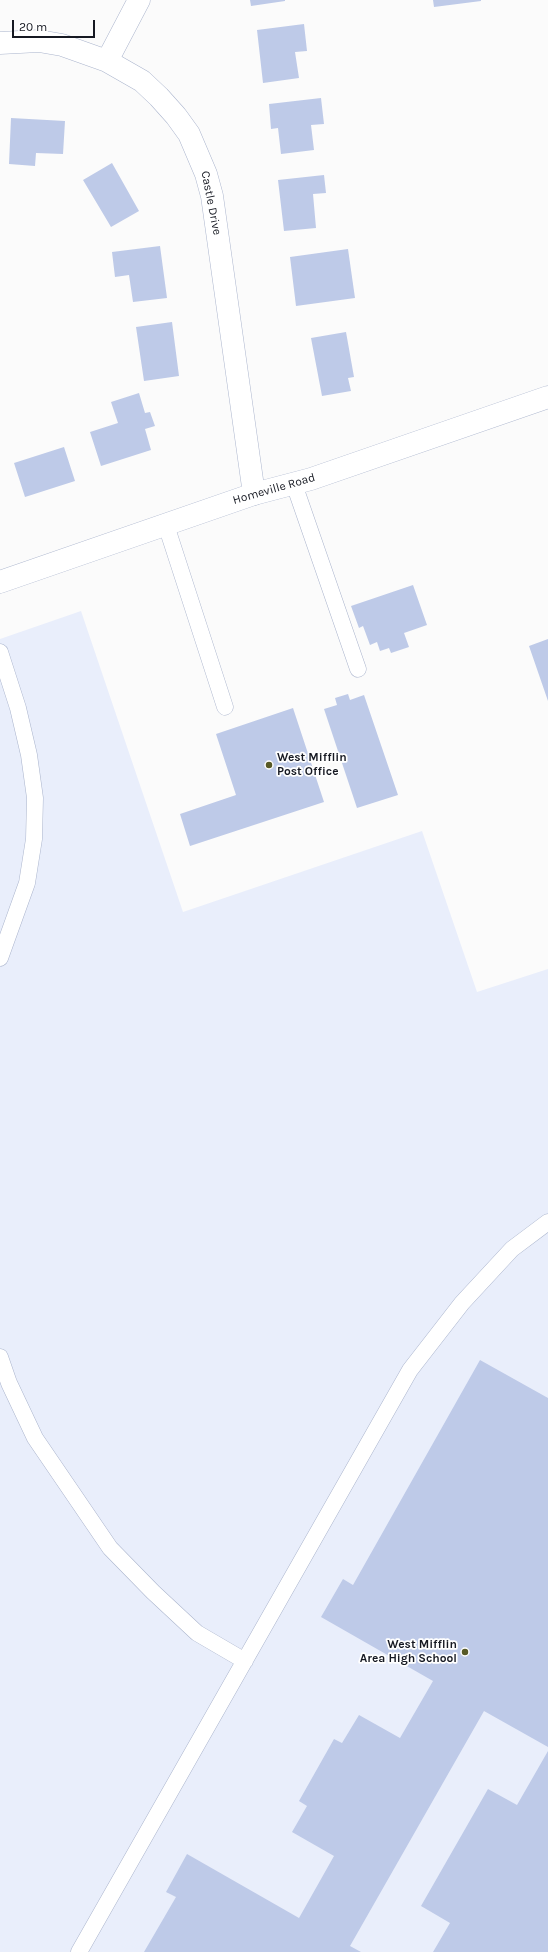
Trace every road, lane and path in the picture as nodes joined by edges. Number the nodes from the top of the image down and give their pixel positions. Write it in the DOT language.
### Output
graph roads {
  1 [pos="139,0"];
  2 [pos="0,43"];
  3 [pos="107,61"];
  4 [pos="548,397"];
  5 [pos="294,484"];
  6 [pos="254,494"];
  7 [pos="166,525"];
  8 [pos="0,582"];
  9 [pos="0,652"];
  10 [pos="358,669"];
  11 [pos="226,707"];
  12 [pos="0,958"];
  13 [pos="548,1222"];
  14 [pos="0,1357"];
  15 [pos="244,1661"];
  16 [pos="79,1952"];
  1 -- 3 [label="street"];
  2 -- 3 [label="street, Castle Drive"];
  3 -- 6 [label="street, Castle Drive"];
  4 -- 5 [label="street, Homeville Road"];
  5 -- 6 [label="street, Homeville Road"];
  5 -- 10 [label="lane"];
  6 -- 7 [label="street, Homeville Road"];
  7 -- 8 [label="street, Homeville Road"];
  7 -- 11 [label="lane"];
  9 -- 12 [label="lane"];
  13 -- 15 [label="lane"];
  14 -- 15 [label="lane"];
  15 -- 16 [label="lane"];
}
